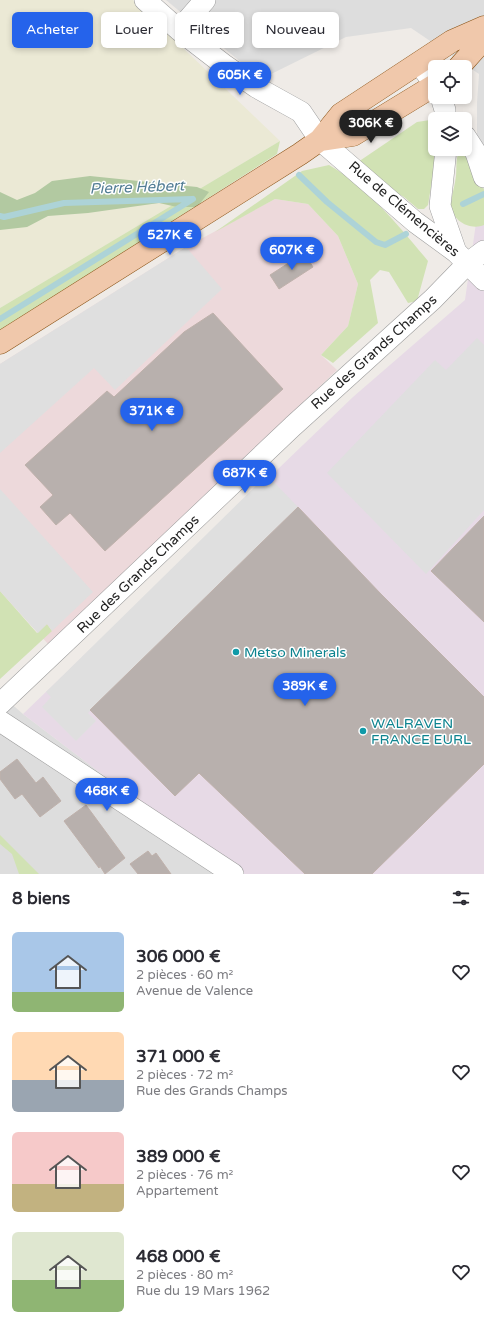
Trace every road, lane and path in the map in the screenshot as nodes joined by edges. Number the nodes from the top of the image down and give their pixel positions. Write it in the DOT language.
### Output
graph roads {
  1 [pos="145,0"];
  2 [pos="204,0"];
  3 [pos="194,12"];
  4 [pos="175,26"];
  5 [pos="484,27"];
  6 [pos="484,40"];
  7 [pos="202,48"];
  8 [pos="465,60"];
  9 [pos="419,63"];
  10 [pos="428,75"];
  11 [pos="428,89"];
  12 [pos="320,140"];
  13 [pos="472,147"];
  14 [pos="445,156"];
  15 [pos="484,177"];
  16 [pos="440,206"];
  17 [pos="415,222"];
  18 [pos="470,255"];
  19 [pos="484,280"];
  20 [pos="0,343"];
  21 [pos="0,704"];
  22 [pos="0,721"];
  23 [pos="234,874"];
  1 -- 4 [label="street, Rue de Clémencières"];
  2 -- 3 [label="street"];
  5 -- 9 [label="main road"];
  6 -- 8 [label="main road"];
  7 -- 12 [label="street, Rue de Clémencières"];
  9 -- 10 [label="street"];
  9 -- 12 [label="main road"];
  11 -- 12 [label="main road"];
  12 -- 17 [label="street, Rue de Clémencières"];
  12 -- 20 [label="main road"];
  13 -- 15 [label="street"];
  14 -- 16 [label="street"];
  16 -- 17 [label="street"];
  16 -- 18 [label="street"];
  17 -- 18 [label="street, Rue de Clémencières"];
  18 -- 19 [label="street"];
  18 -- 21 [label="street, Rue des Grands Champs"];
  22 -- 23 [label="street"];
}
